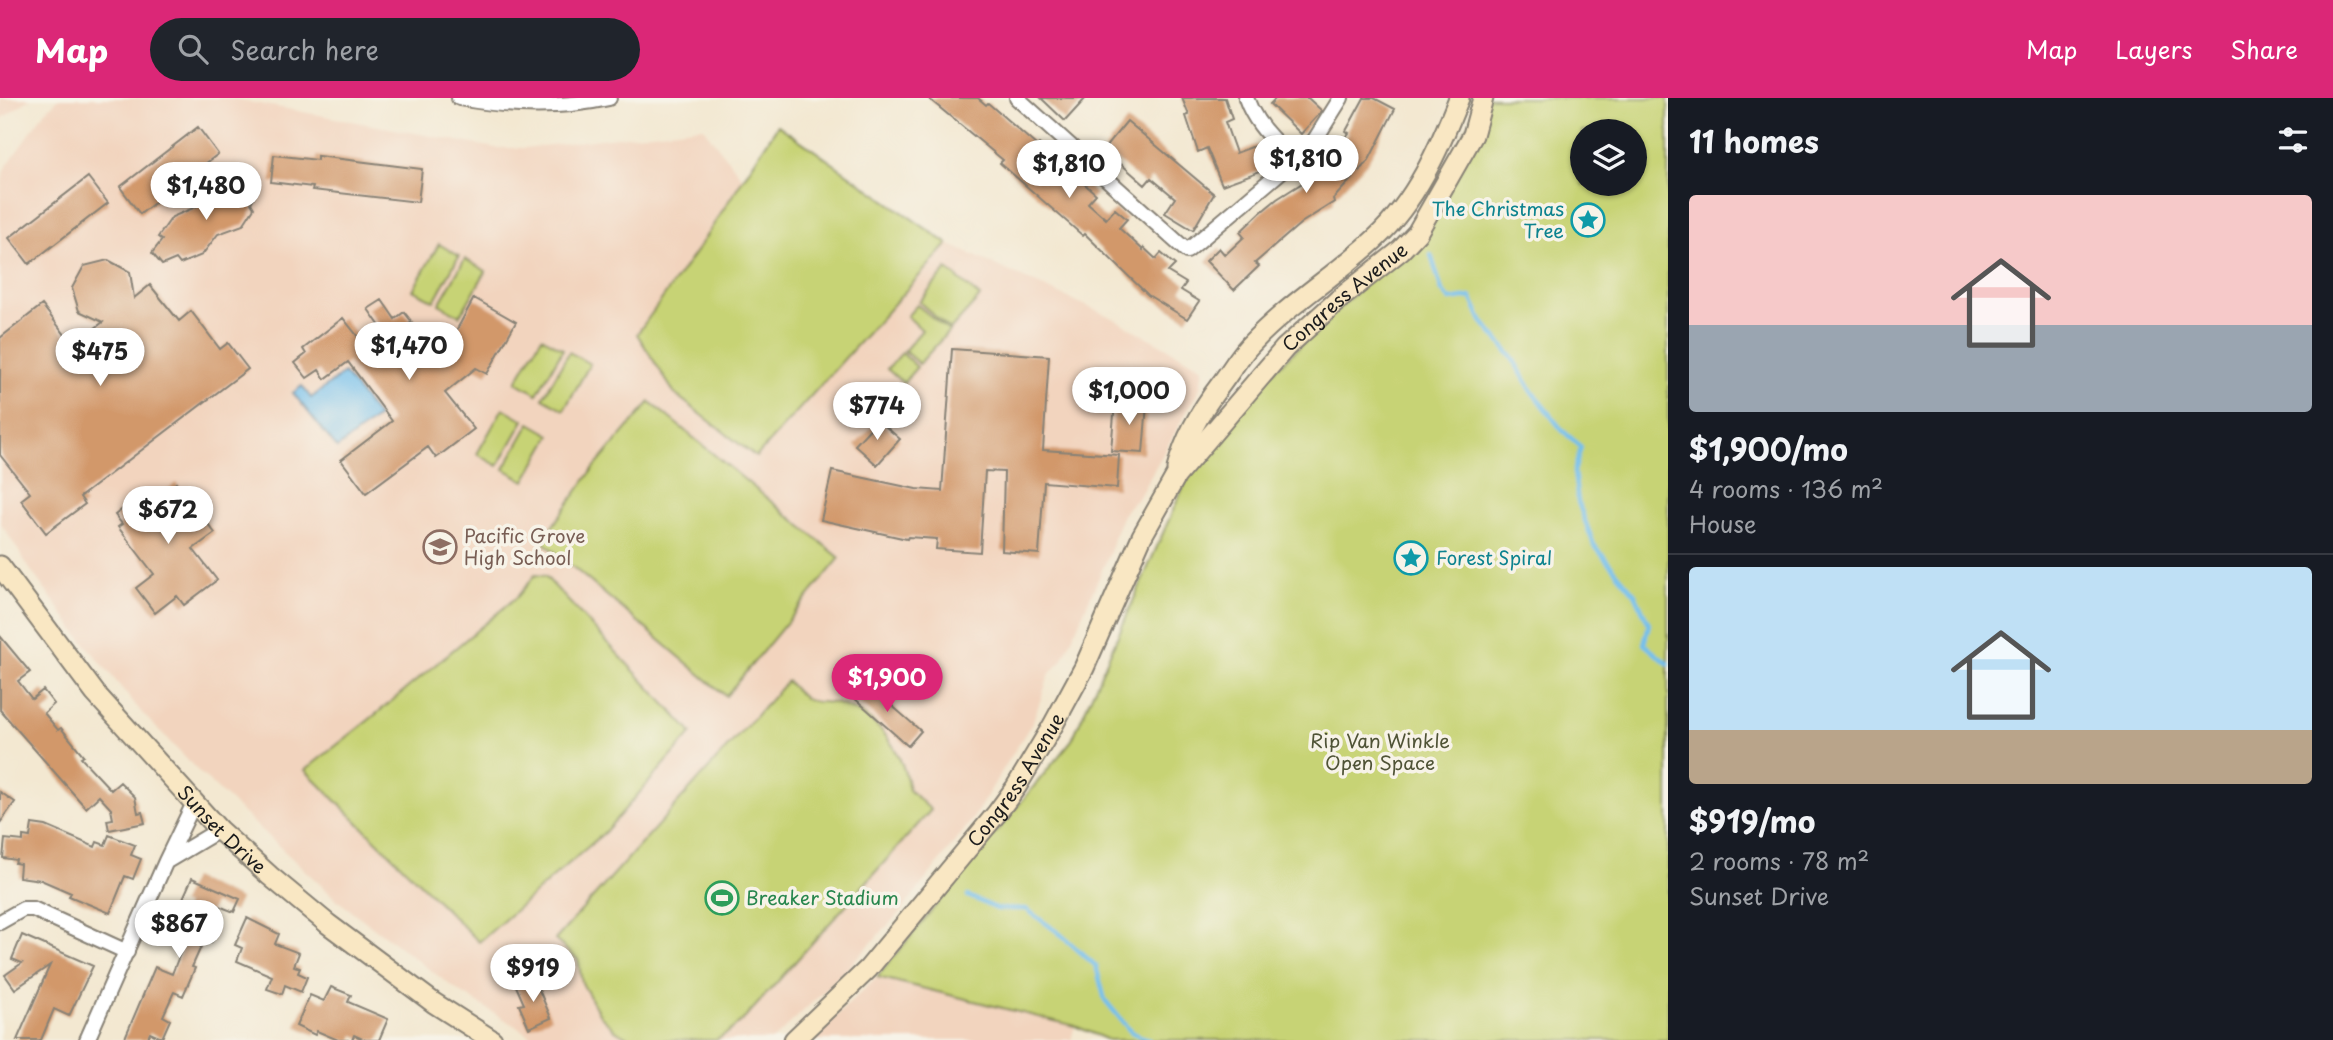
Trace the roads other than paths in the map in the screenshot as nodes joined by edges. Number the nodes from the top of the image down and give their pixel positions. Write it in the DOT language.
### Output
graph roads {
  1 [pos="459,98"];
  2 [pos="609,98"];
  3 [pos="1017,98"];
  4 [pos="1246,98"];
  5 [pos="1341,98"];
  6 [pos="1458,98"];
  7 [pos="1483,98"];
  8 [pos="1296,160"];
  9 [pos="1175,476"];
  10 [pos="0,566"];
  11 [pos="194,803"];
  12 [pos="219,830"];
  13 [pos="166,862"];
  14 [pos="0,922"];
  15 [pos="127,952"];
  16 [pos="87,1040"];
  17 [pos="492,1040"];
  18 [pos="794,1040"];
  1 -- 2 [label="street"];
  3 -- 8 [label="street"];
  4 -- 8 [label="street"];
  5 -- 8 [label="street"];
  6 -- 9 [label="street, Congress Avenue"];
  7 -- 9 [label="street, Congress Avenue"];
  9 -- 18 [label="street, Congress Avenue"];
  10 -- 11 [label="street, Sunset Drive"];
  11 -- 12 [label="street, Sunset Drive"];
  11 -- 13 [label="street"];
  12 -- 13 [label="street"];
  12 -- 17 [label="street, Sunset Drive"];
  13 -- 15 [label="street"];
  14 -- 15 [label="street"];
  15 -- 16 [label="street"];
}
